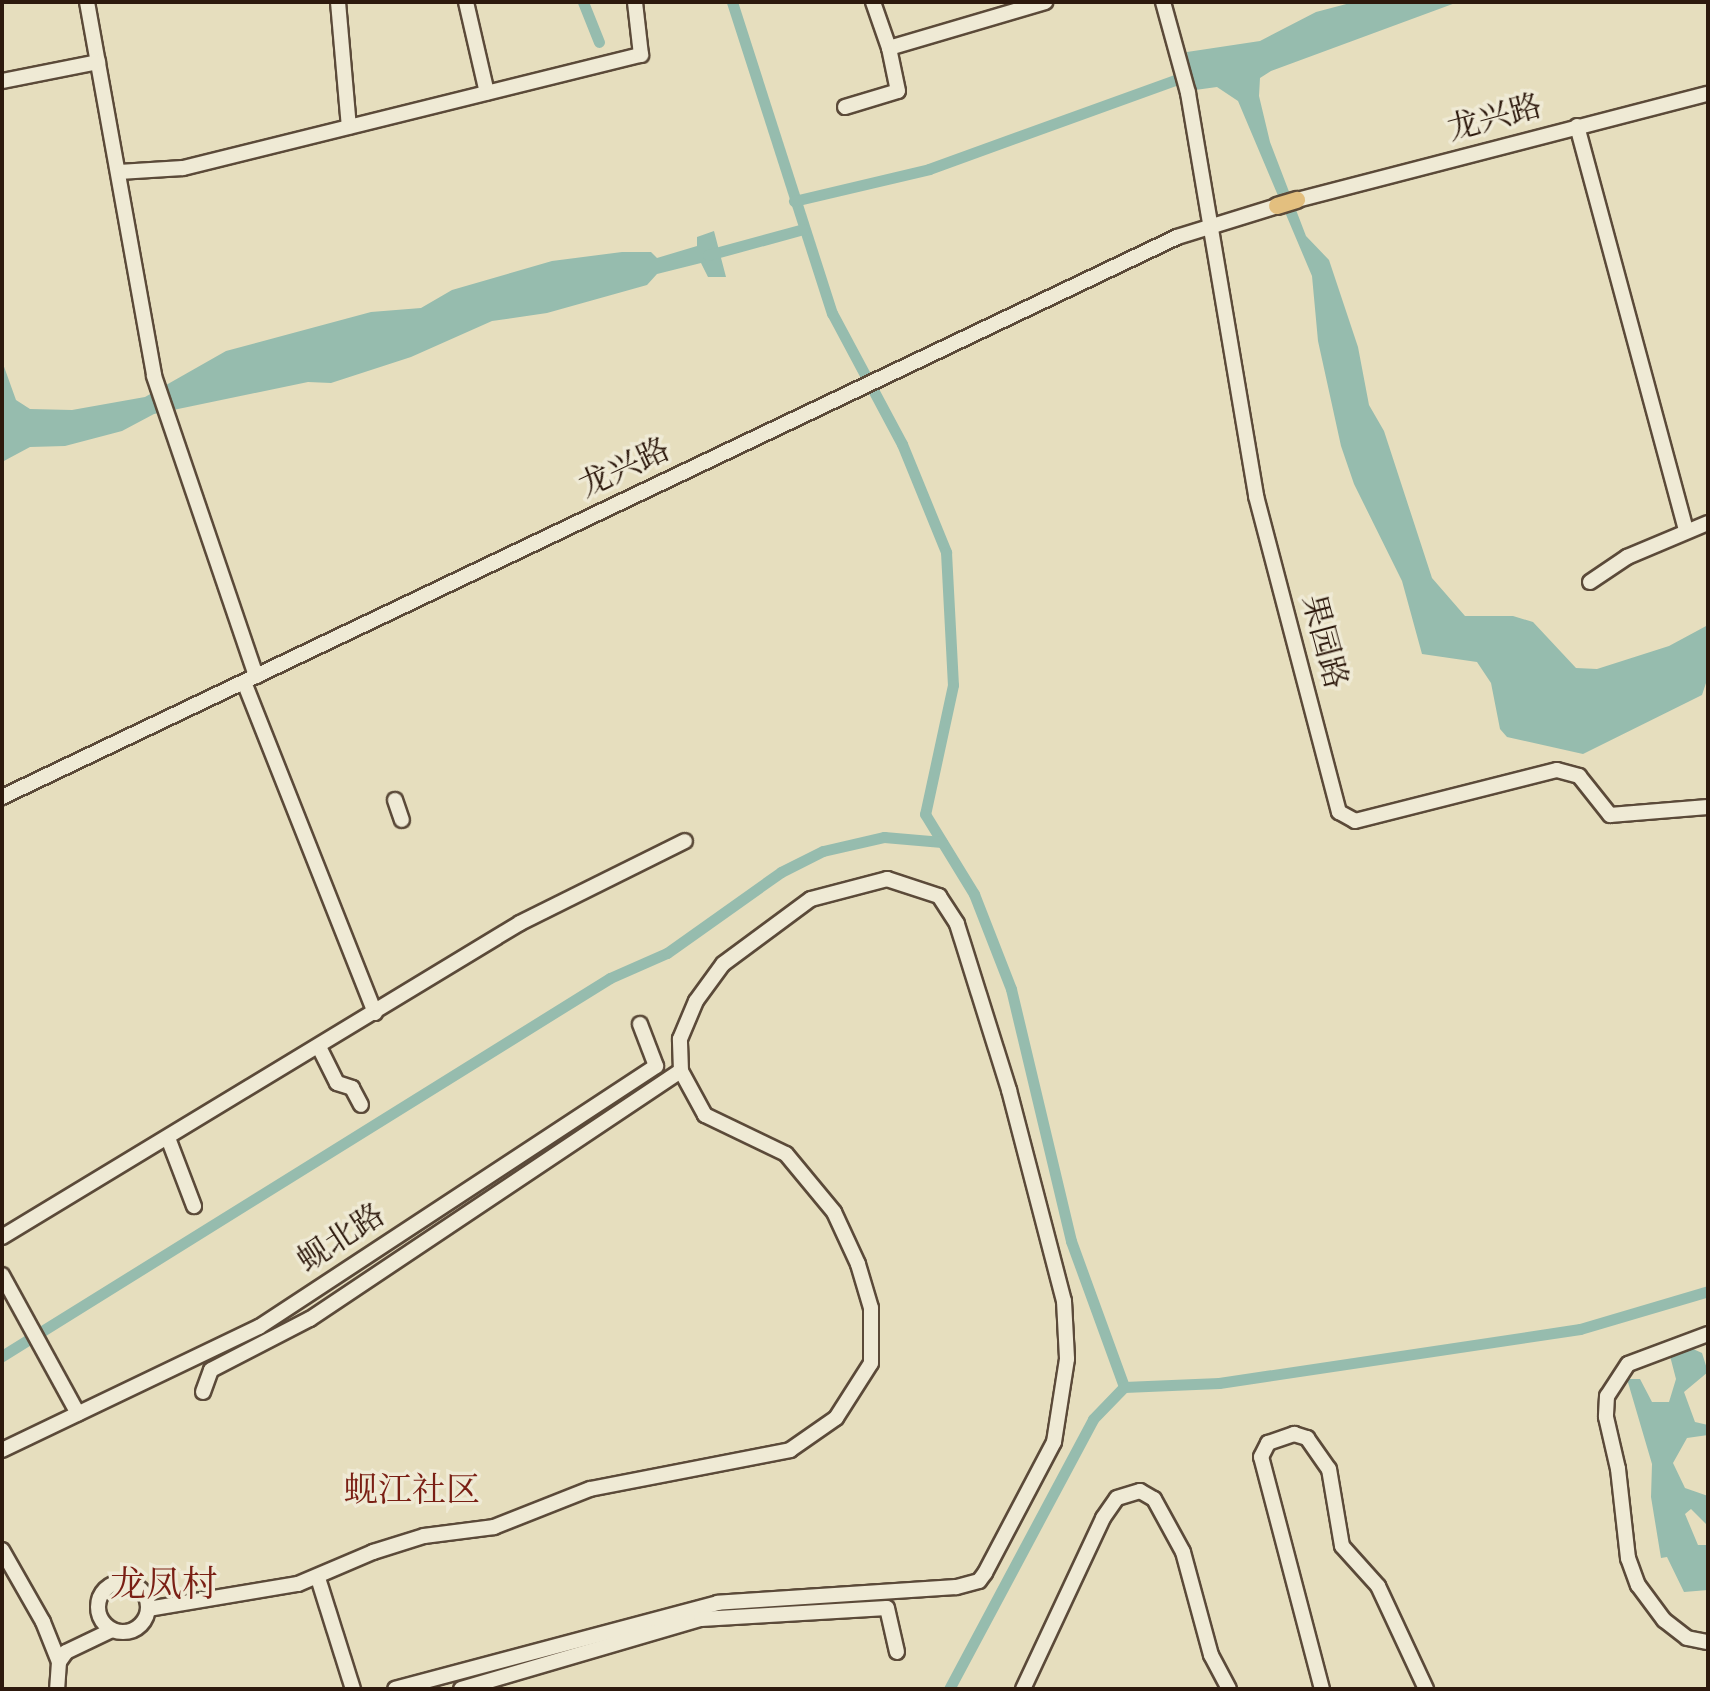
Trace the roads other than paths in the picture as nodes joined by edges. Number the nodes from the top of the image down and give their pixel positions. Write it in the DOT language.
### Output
graph roads {
  1 [pos="87,2"];
  2 [pos="338,2"];
  3 [pos="466,2"];
  4 [pos="635,2"];
  5 [pos="873,2"];
  6 [pos="1045,2"];
  7 [pos="1163,2"];
  8 [pos="889,48"];
  9 [pos="98,62"];
  10 [pos="2,81"];
  11 [pos="487,93"];
  12 [pos="1708,94"];
  13 [pos="845,107"];
  14 [pos="1577,126"];
  15 [pos="349,127"];
  16 [pos="119,172"];
  17 [pos="1297,200"];
  18 [pos="1277,206"];
  19 [pos="1208,226"];
  20 [pos="1708,523"];
  21 [pos="1686,531"];
  22 [pos="1590,582"];
  23 [pos="250,679"];
  24 [pos="2,797"];
  25 [pos="395,800"];
  26 [pos="1708,807"];
  27 [pos="402,820"];
  28 [pos="685,841"];
  29 [pos="375,1013"];
  30 [pos="640,1024"];
  31 [pos="319,1047"];
  32 [pos="681,1071"];
  33 [pos="361,1105"];
  34 [pos="168,1138"];
  35 [pos="194,1206"];
  36 [pos="2,1237"];
  37 [pos="2,1275"];
  38 [pos="1708,1334"];
  39 [pos="203,1392"];
  40 [pos="78,1414"];
  41 [pos="2,1450"];
  42 [pos="2,1550"];
  43 [pos="318,1578"];
  44 [pos="148,1609"];
  45 [pos="112,1630"];
  46 [pos="1708,1642"];
  47 [pos="897,1652"];
  48 [pos="59,1662"];
  49 [pos="497,1684"];
  50 [pos="57,1689"];
  51 [pos="353,1689"];
  52 [pos="395,1689"];
  53 [pos="461,1689"];
  54 [pos="1023,1689"];
  55 [pos="1229,1689"];
  56 [pos="1322,1689"];
  57 [pos="1426,1689"];
  1 -- 9 [label="street"];
  2 -- 15 [label="street"];
  3 -- 11 [label="street"];
  4 -- 11 [label="street"];
  5 -- 8 [label="street"];
  6 -- 8 [label="street"];
  7 -- 19 [label="street, 果园路"];
  8 -- 13 [label="street"];
  9 -- 10 [label="street"];
  9 -- 16 [label="street"];
  11 -- 15 [label="street"];
  12 -- 14 [label="street, 龙兴路"];
  14 -- 17 [label="street, 龙兴路"];
  14 -- 21 [label="street"];
  15 -- 16 [label="street"];
  16 -- 23 [label="street"];
  17 -- 18 [label="main road"];
  18 -- 19 [label="street, 龙兴路"];
  19 -- 23 [label="street, 龙兴路"];
  19 -- 26 [label="street, 果园路"];
  20 -- 21 [label="street"];
  21 -- 22 [label="street"];
  23 -- 24 [label="street, 龙兴路"];
  23 -- 29 [label="street"];
  25 -- 27 [label="street"];
  28 -- 29 [label="street"];
  29 -- 31 [label="street"];
  30 -- 40 [label="street, 蚬北路"];
  31 -- 33 [label="street"];
  31 -- 34 [label="street"];
  32 -- 39 [label="street"];
  32 -- 43 [label="street"];
  32 -- 52 [label="street"];
  34 -- 35 [label="street"];
  34 -- 36 [label="street"];
  37 -- 40 [label="street"];
  38 -- 46 [label="street"];
  40 -- 41 [label="street, 蚬北路"];
  42 -- 48 [label="street"];
  43 -- 44 [label="street"];
  43 -- 51 [label="street"];
  44 -- 45 [label="street"];
  44 -- 45 [label="street"];
  45 -- 48 [label="street"];
  47 -- 49 [label="street"];
  48 -- 50 [label="street"];
  49 -- 53 [label="street"];
  54 -- 55 [label="street"];
  56 -- 57 [label="street"];
}
